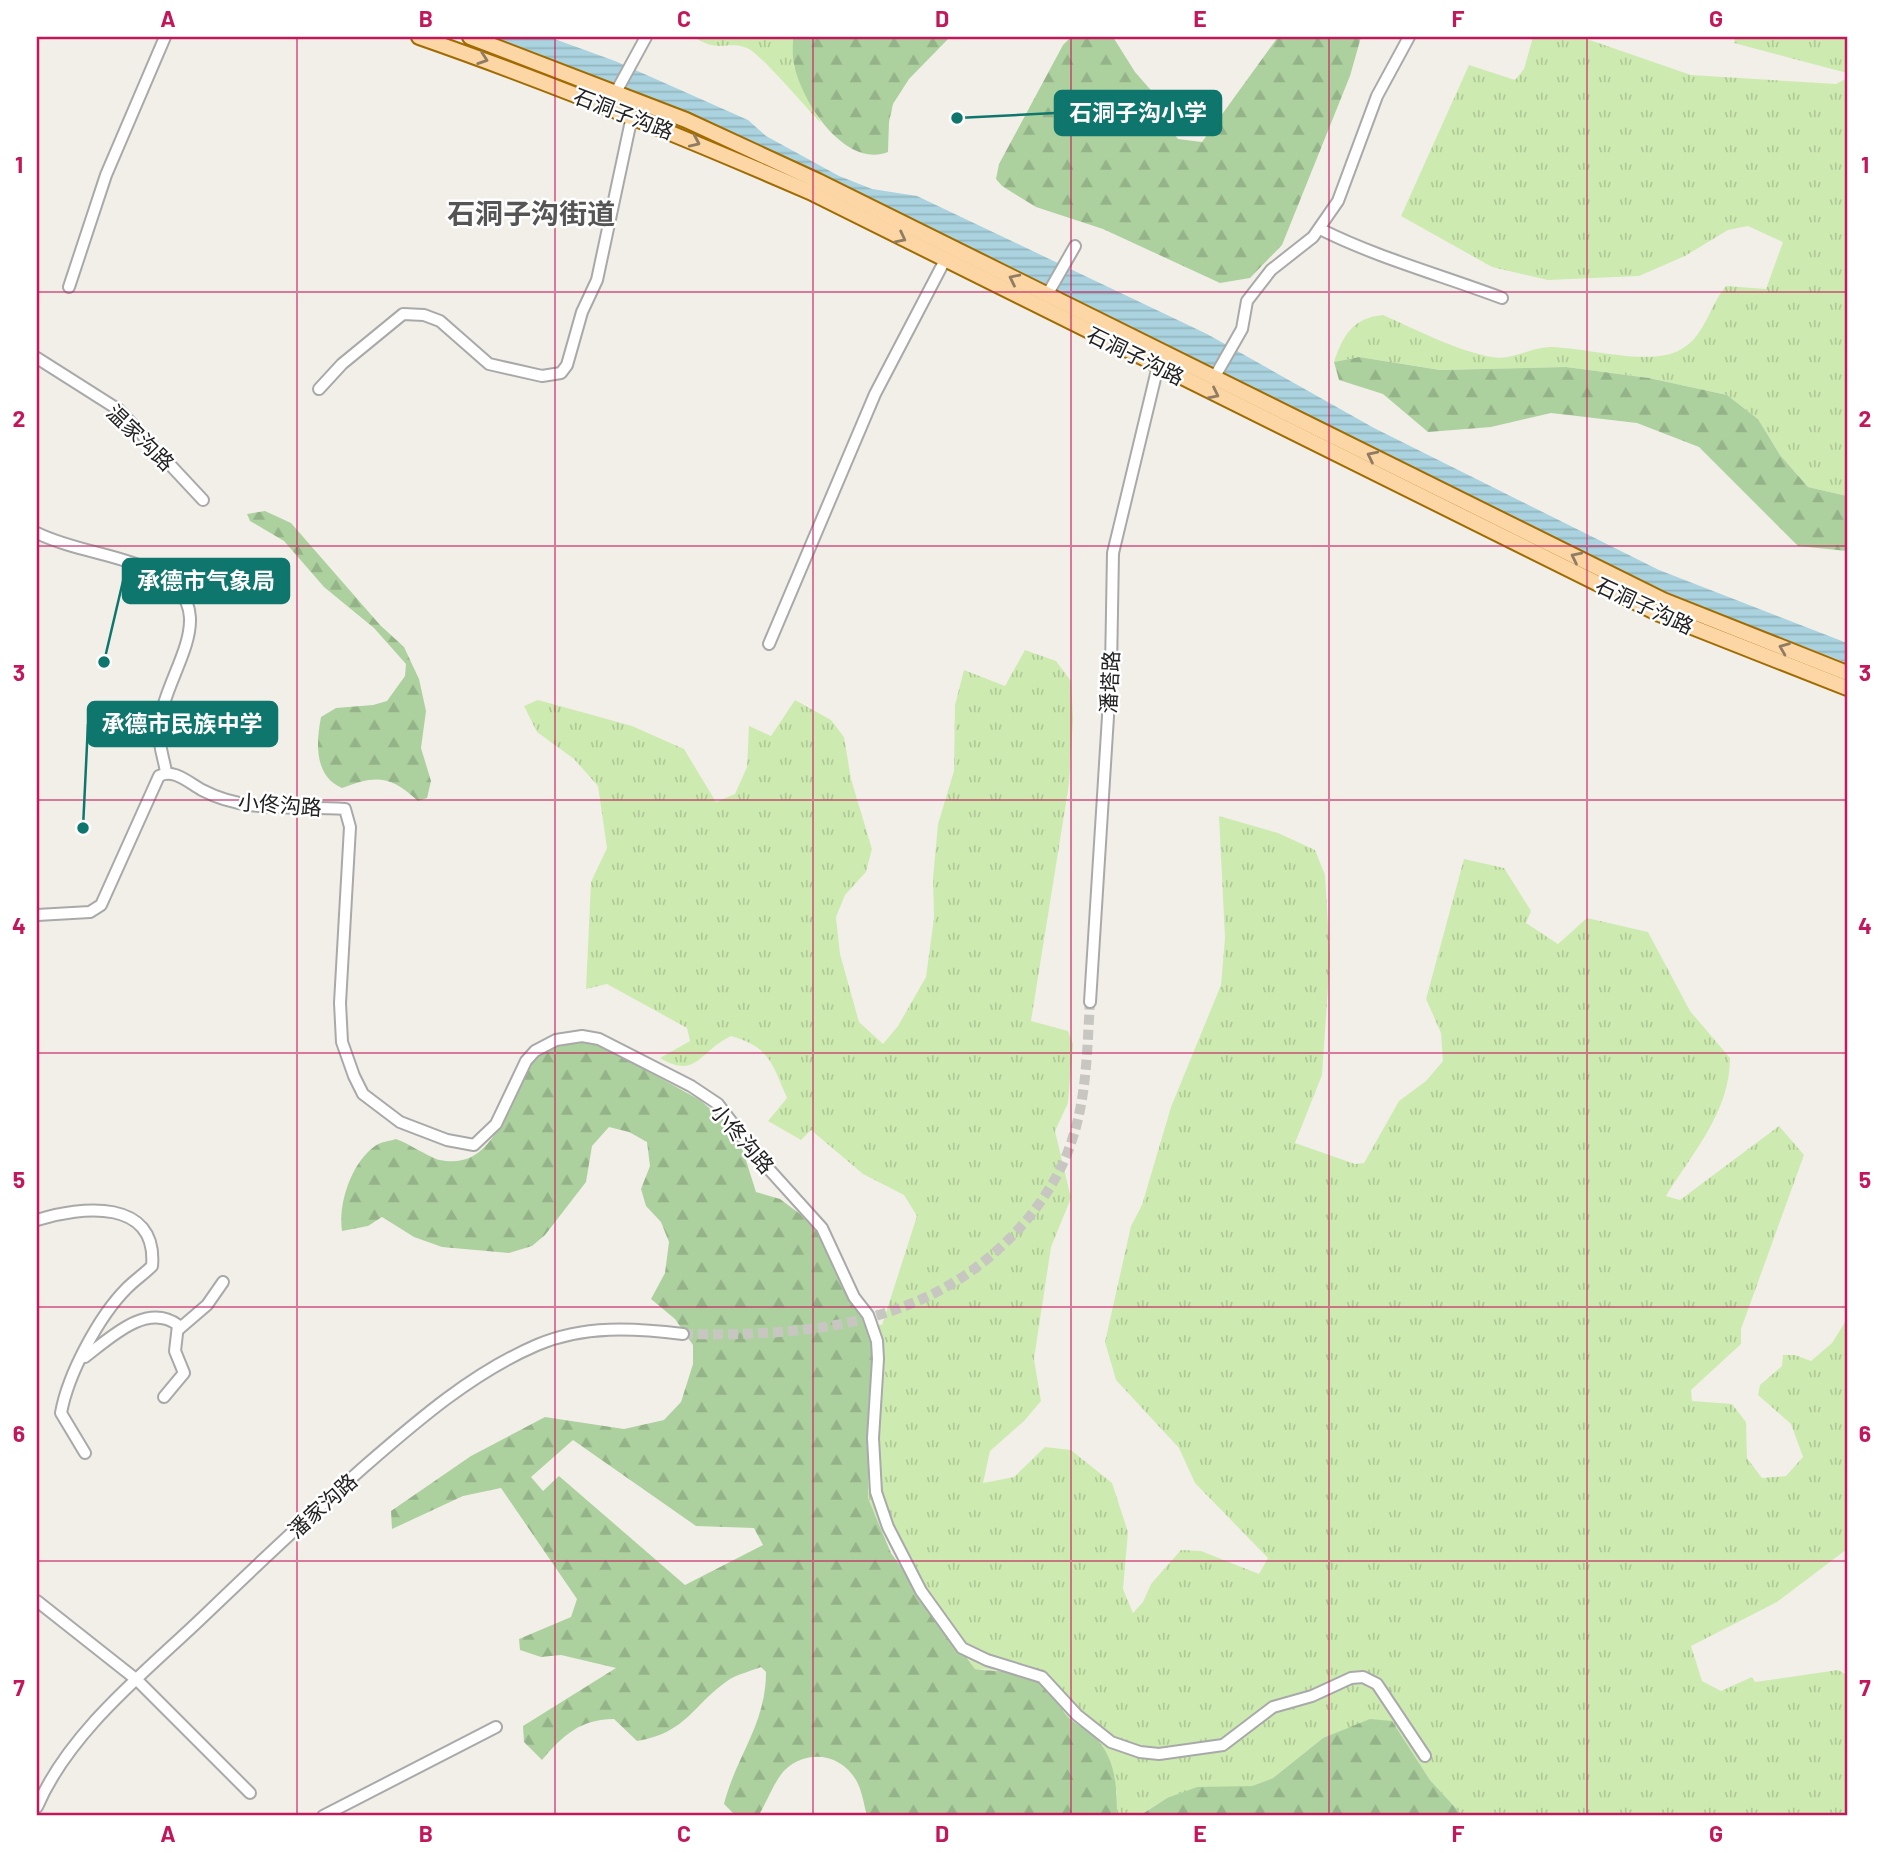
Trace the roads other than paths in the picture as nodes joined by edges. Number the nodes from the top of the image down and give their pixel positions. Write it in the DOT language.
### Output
graph roads {
  1 [pos="165,37"];
  2 [pos="419,37"];
  3 [pos="470,37"];
  4 [pos="646,37"];
  5 [pos="1409,37"];
  6 [pos="617,91"];
  7 [pos="632,116"];
  8 [pos="1320,229"];
  9 [pos="1075,246"];
  10 [pos="945,260"];
  11 [pos="69,287"];
  12 [pos="1048,293"];
  13 [pos="1502,298"];
  14 [pos="37,358"];
  15 [pos="1158,366"];
  16 [pos="1215,376"];
  17 [pos="319,389"];
  18 [pos="203,500"];
  19 [pos="37,533"];
  20 [pos="769,644"];
  21 [pos="1847,673"];
  22 [pos="1847,688"];
  23 [pos="166,772"];
  24 [pos="37,915"];
  25 [pos="1090,1002"];
  26 [pos="37,1220"];
  27 [pos="223,1282"];
  28 [pos="180,1329"];
  29 [pos="683,1334"];
  30 [pos="81,1360"];
  31 [pos="164,1397"];
  32 [pos="85,1453"];
  33 [pos="37,1601"];
  34 [pos="138,1680"];
  35 [pos="496,1727"];
  36 [pos="1425,1756"];
  37 [pos="250,1793"];
  38 [pos="37,1807"];
  39 [pos="323,1816"];
  1 -- 11 [label="street"];
  2 -- 7 [label="main road, 石洞子沟路, one-way"];
  3 -- 6 [label="main road, 石洞子沟路"];
  4 -- 6 [label="street"];
  5 -- 8 [label="street"];
  12 -- 6 [label="main road, 石洞子沟路, one-way"];
  7 -- 10 [label="main road, 石洞子沟路, one-way"];
  7 -- 17 [label="street"];
  8 -- 13 [label="street"];
  8 -- 16 [label="street"];
  9 -- 12 [label="street"];
  10 -- 15 [label="main road, 石洞子沟路"];
  10 -- 20 [label="street"];
  12 -- 16 [label="main road, 石洞子沟路"];
  14 -- 18 [label="street, 温家沟路"];
  15 -- 22 [label="main road, 石洞子沟路, one-way"];
  15 -- 25 [label="street, 潘塔路"];
  21 -- 16 [label="main road, 石洞子沟路, one-way"];
  19 -- 23 [label="street"];
  23 -- 24 [label="street"];
  23 -- 36 [label="street, 小佟沟路"];
  26 -- 30 [label="street"];
  27 -- 28 [label="street"];
  28 -- 30 [label="street"];
  28 -- 31 [label="street"];
  29 -- 34 [label="street, 潘家沟路"];
  30 -- 32 [label="street"];
  33 -- 34 [label="street"];
  34 -- 37 [label="street"];
  34 -- 38 [label="street, 潘家沟路"];
  35 -- 39 [label="street"];
}
